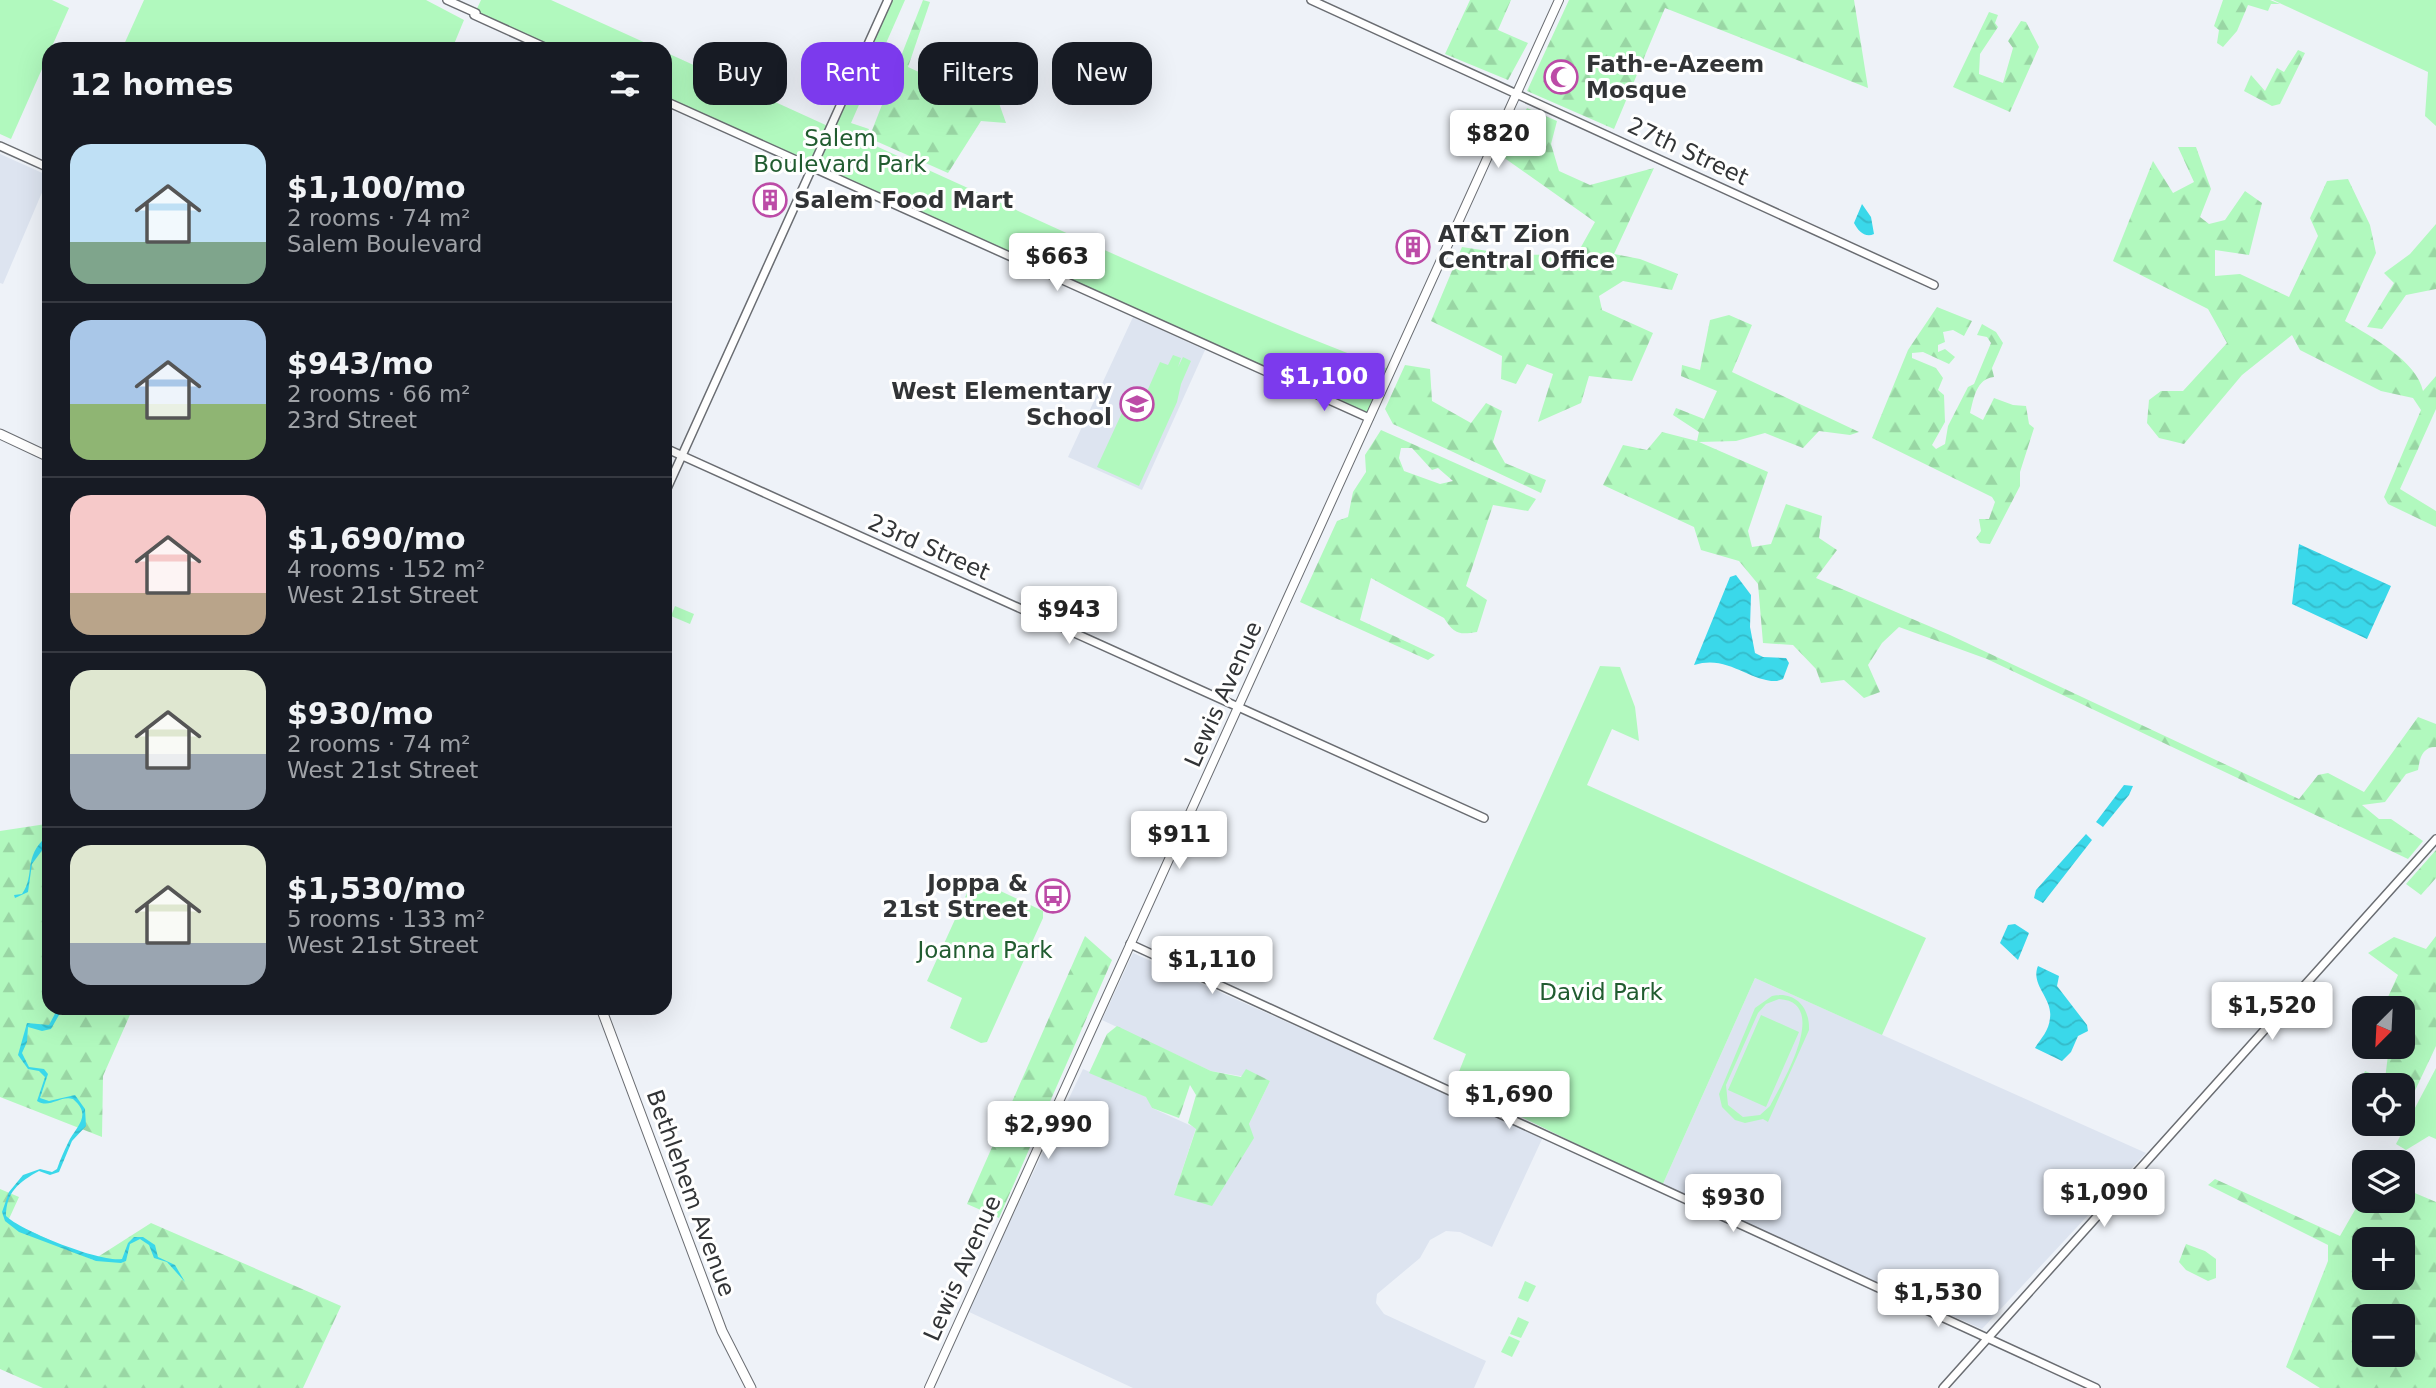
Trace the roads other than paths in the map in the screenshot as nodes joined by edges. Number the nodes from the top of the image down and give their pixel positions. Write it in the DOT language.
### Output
graph roads {
  1 [pos="447,0"];
  2 [pos="888,0"];
  3 [pos="1311,0"];
  4 [pos="1559,0"];
  5 [pos="534,42"];
  6 [pos="1517,94"];
  7 [pos="672,104"];
  8 [pos="0,146"];
  9 [pos="42,165"];
  10 [pos="812,167"];
  11 [pos="1934,285"];
  12 [pos="1370,418"];
  13 [pos="0,435"];
  14 [pos="672,451"];
  15 [pos="42,454"];
  16 [pos="682,456"];
  17 [pos="672,478"];
  18 [pos="1238,708"];
  19 [pos="1484,818"];
  20 [pos="2436,839"];
  21 [pos="1130,944"];
  22 [pos="604,1015"];
  23 [pos="1988,1337"];
  24 [pos="751,1388"];
  25 [pos="929,1388"];
  26 [pos="1943,1388"];
  27 [pos="2096,1388"];
  1 -- 5 [label="street"];
  2 -- 10 [label="street"];
  3 -- 6 [label="street, 27th Street"];
  4 -- 6 [label="main road, Lewis Avenue"];
  6 -- 11 [label="street, 27th Street"];
  6 -- 12 [label="main road, Lewis Avenue"];
  7 -- 10 [label="street"];
  8 -- 9 [label="street"];
  10 -- 12 [label="street"];
  10 -- 16 [label="street"];
  12 -- 18 [label="main road, Lewis Avenue"];
  13 -- 15 [label="main road"];
  14 -- 16 [label="street, 23rd Street"];
  16 -- 17 [label="street"];
  16 -- 18 [label="street, 23rd Street"];
  18 -- 19 [label="street, 23rd Street"];
  18 -- 21 [label="main road, Lewis Avenue"];
  20 -- 23 [label="street"];
  21 -- 23 [label="street"];
  21 -- 25 [label="main road, Lewis Avenue"];
  22 -- 24 [label="main road, Bethlehem Avenue"];
  23 -- 26 [label="street"];
  23 -- 27 [label="street"];
}
